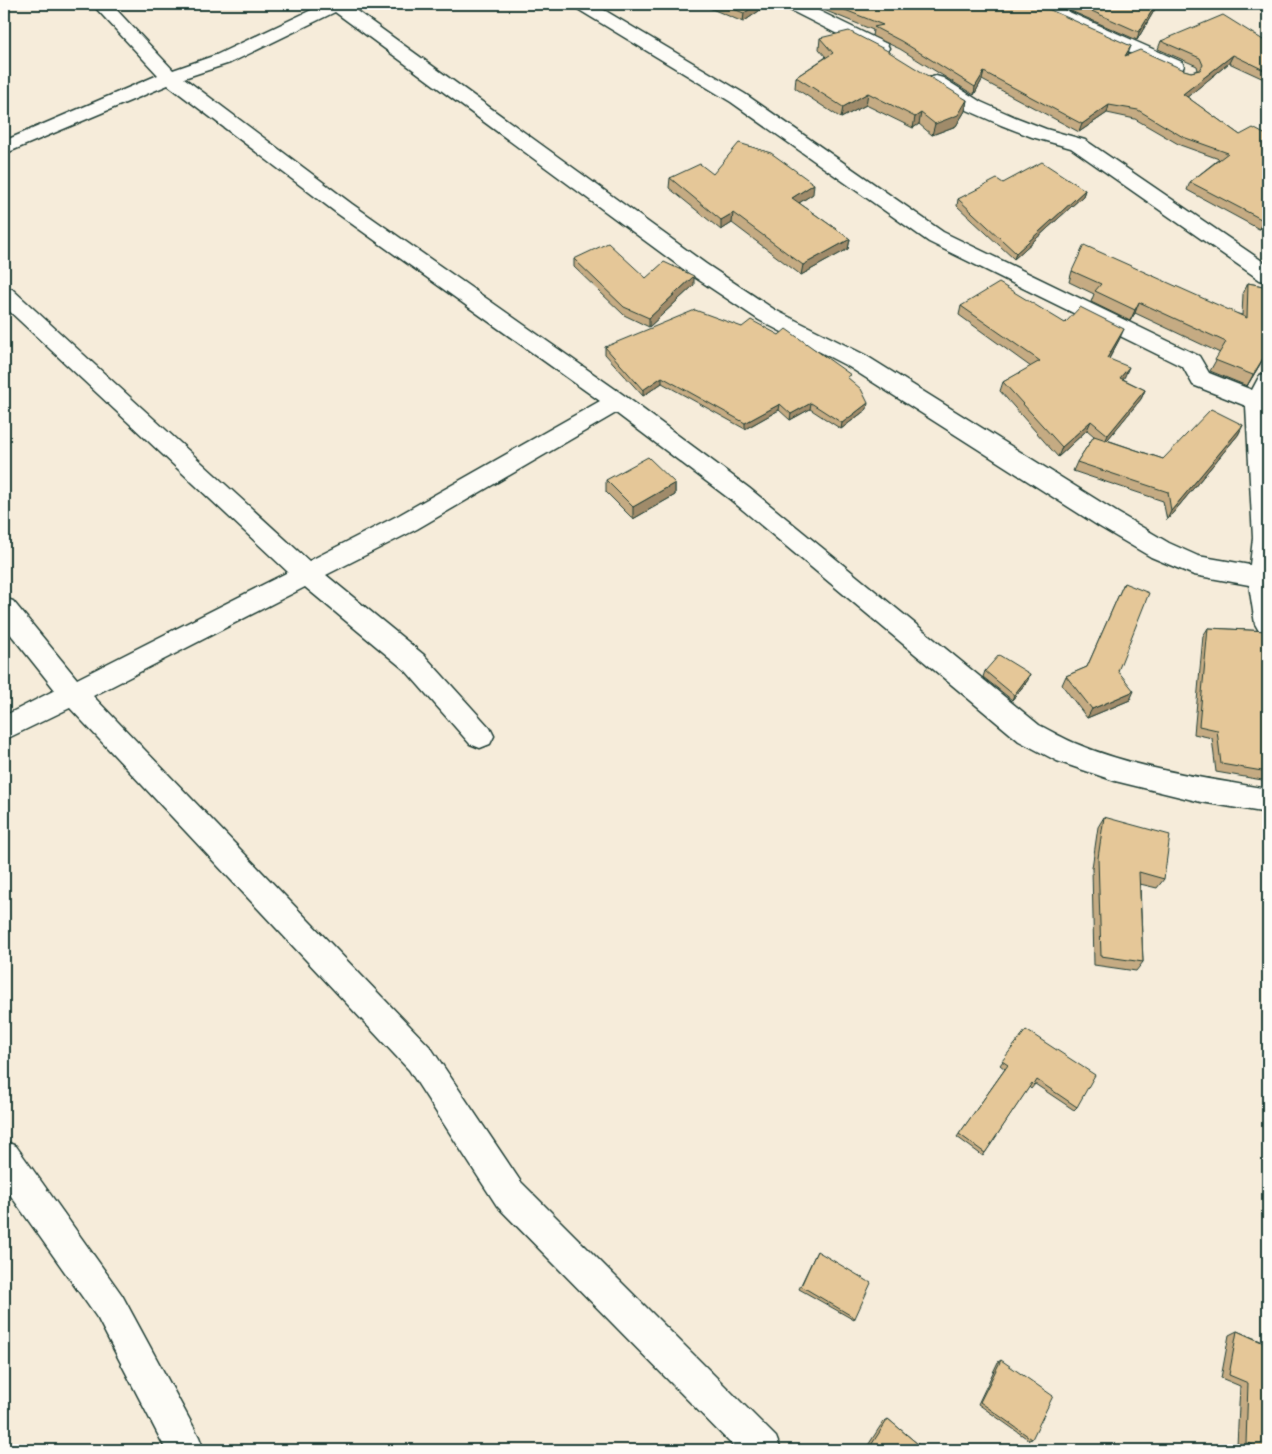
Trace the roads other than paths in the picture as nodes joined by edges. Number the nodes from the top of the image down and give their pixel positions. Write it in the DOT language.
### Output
graph roads {
  1 [pos="101,4"];
  2 [pos="337,4"];
  3 [pos="582,4"];
  4 [pos="792,4"];
  5 [pos="1037,4"];
  6 [pos="892,54"];
  7 [pos="917,70"];
  8 [pos="1189,72"];
  9 [pos="170,77"];
  10 [pos="4,148"];
  11 [pos="1268,275"];
  12 [pos="4,294"];
  13 [pos="1264,395"];
  14 [pos="617,402"];
  15 [pos="308,574"];
  16 [pos="1261,577"];
  17 [pos="4,608"];
  18 [pos="1268,624"];
  19 [pos="73,693"];
  20 [pos="4,729"];
  21 [pos="480,736"];
  22 [pos="1268,801"];
  23 [pos="4,1158"];
  24 [pos="186,1450"];
  25 [pos="763,1450"];
  1 -- 9 [label="street"];
  2 -- 9 [label="street"];
  2 -- 16 [label="street"];
  3 -- 13 [label="street"];
  4 -- 6 [label="street"];
  5 -- 8 [label="street"];
  7 -- 11 [label="street"];
  9 -- 10 [label="street"];
  9 -- 14 [label="street"];
  12 -- 15 [label="street"];
  13 -- 16 [label="street"];
  14 -- 15 [label="street"];
  14 -- 22 [label="street"];
  15 -- 19 [label="street"];
  15 -- 21 [label="street"];
  16 -- 18 [label="street"];
  17 -- 19 [label="street"];
  19 -- 20 [label="street"];
  19 -- 25 [label="street"];
  23 -- 24 [label="street"];
}
